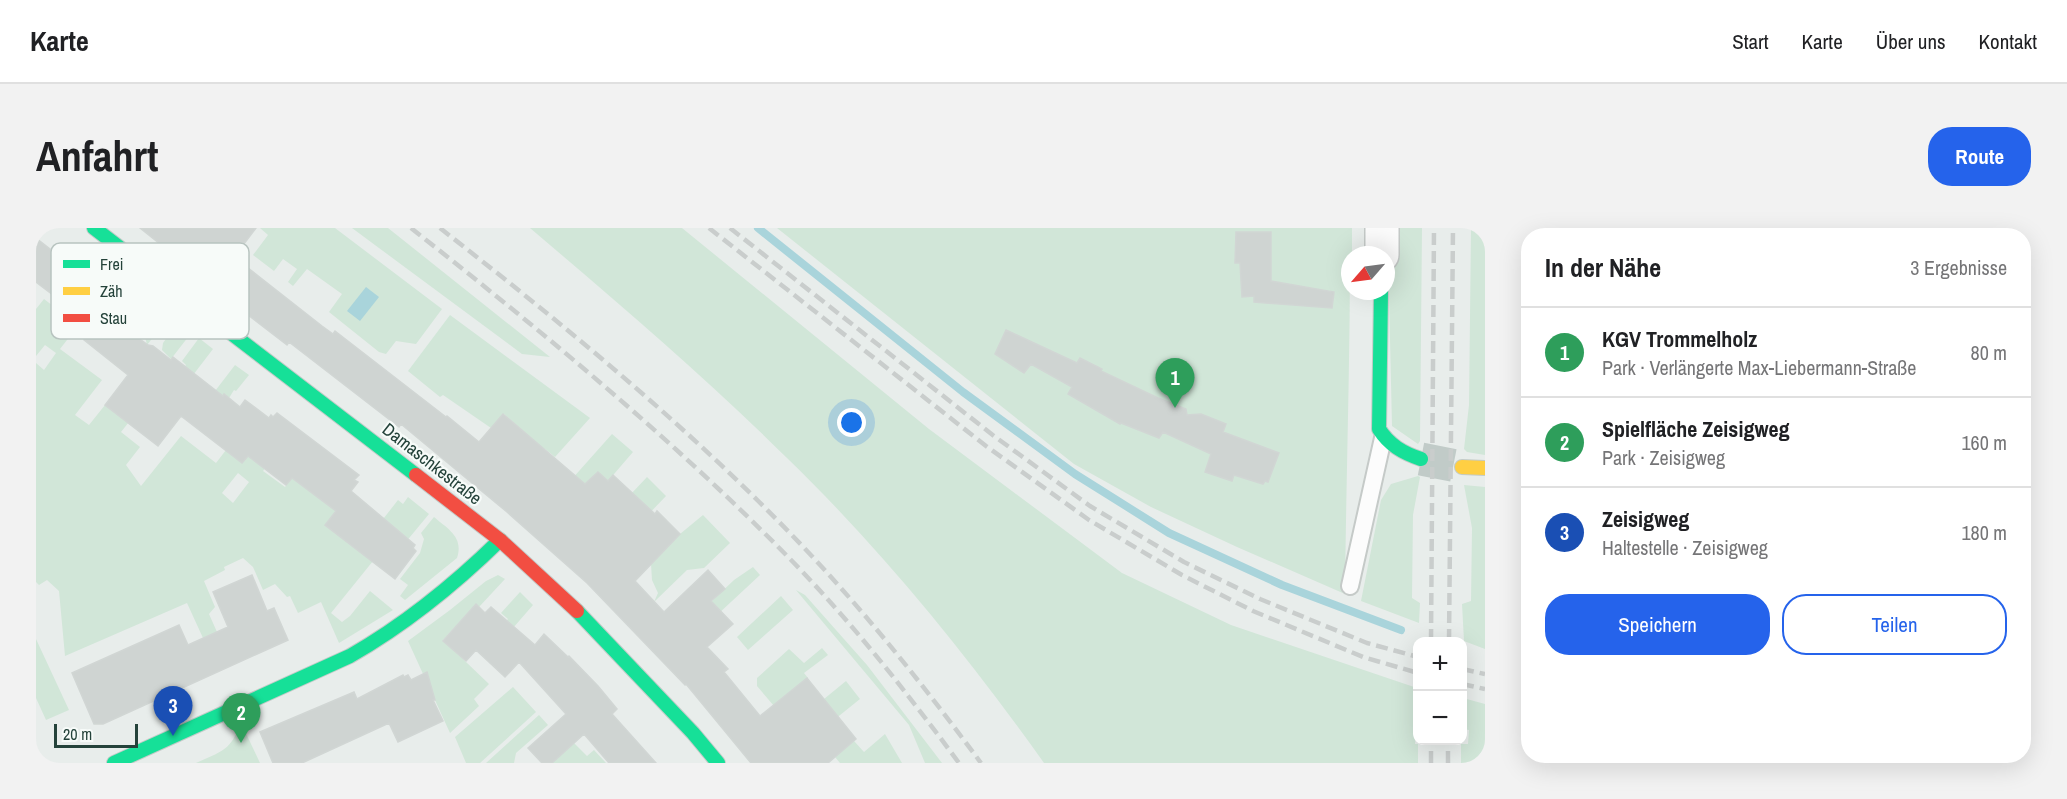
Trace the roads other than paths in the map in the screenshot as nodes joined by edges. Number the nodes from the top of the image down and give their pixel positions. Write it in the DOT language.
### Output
graph roads {
  1 [pos="94,228"];
  2 [pos="1382,228"];
  3 [pos="114,243"];
  4 [pos="1382,246"];
  5 [pos="1381,300"];
  6 [pos="241,339"];
  7 [pos="1383,438"];
  8 [pos="1421,459"];
  9 [pos="1462,467"];
  10 [pos="1485,468"];
  11 [pos="500,540"];
  12 [pos="1350,586"];
  13 [pos="114,763"];
  14 [pos="717,763"];
  1 -- 3 [label="street, Damaschkestraße"];
  2 -- 4 [label="street"];
  5 -- 7 [label="street"];
  6 -- 11 [label="street, Damaschkestraße"];
  7 -- 8 [label="street"];
  7 -- 12 [label="lane"];
  9 -- 10 [label="street"];
  11 -- 13 [label="street"];
  11 -- 14 [label="street, Damaschkestraße"];
}
